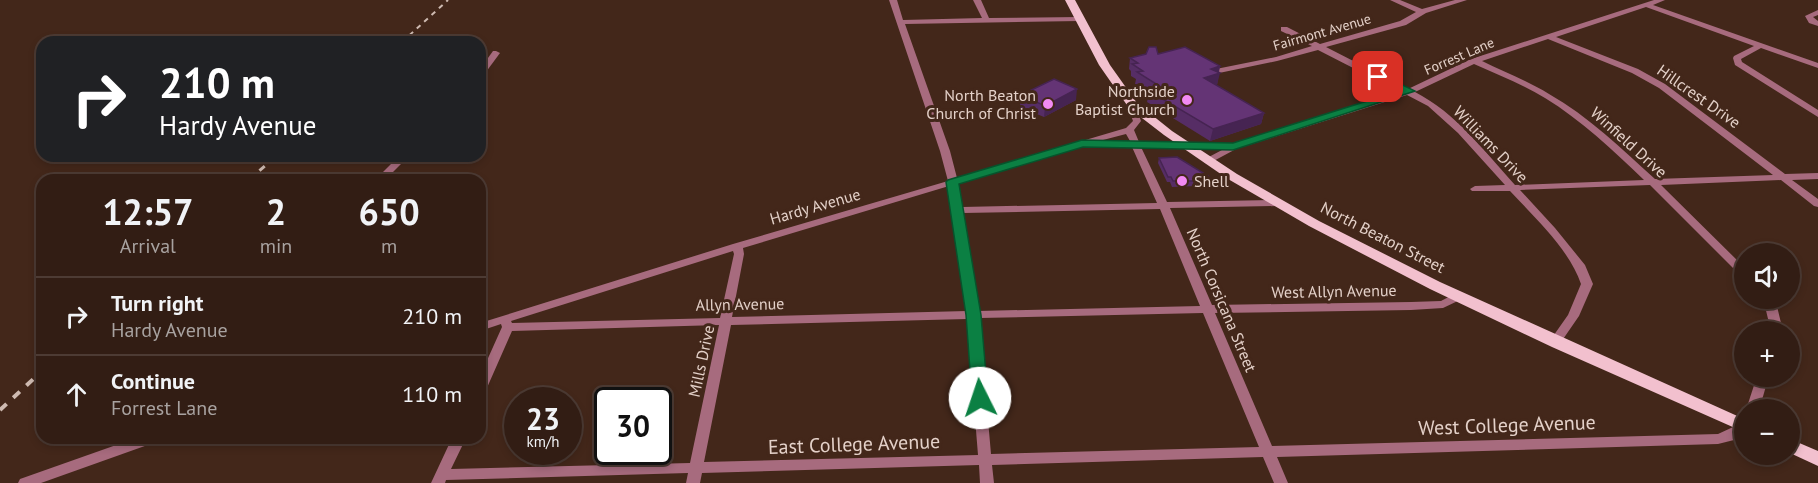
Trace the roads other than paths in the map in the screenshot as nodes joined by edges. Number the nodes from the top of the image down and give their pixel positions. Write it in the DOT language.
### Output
graph roads {
  1 [pos="893,0"];
  2 [pos="977,0"];
  3 [pos="1070,0"];
  4 [pos="1394,0"];
  5 [pos="1463,0"];
  6 [pos="1661,0"];
  7 [pos="1646,5"];
  8 [pos="1422,12"];
  9 [pos="1818,12"];
  10 [pos="1080,19"];
  11 [pos="986,21"];
  12 [pos="900,22"];
  13 [pos="1818,24"];
  14 [pos="1284,29"];
  15 [pos="1549,37"];
  16 [pos="1761,45"];
  17 [pos="1317,47"];
  18 [pos="496,53"];
  19 [pos="1474,61"];
  20 [pos="486,66"];
  21 [pos="1818,66"];
  22 [pos="1219,71"];
  23 [pos="1409,91"];
  24 [pos="1130,102"];
  25 [pos="1818,114"];
  26 [pos="1129,130"];
  27 [pos="1082,144"];
  28 [pos="1137,145"];
  29 [pos="1188,147"];
  30 [pos="1233,147"];
  31 [pos="1208,161"];
  32 [pos="398,162"];
  33 [pos="386,174"];
  34 [pos="1783,176"];
  35 [pos="1818,176"];
  36 [pos="952,182"];
  37 [pos="1650,183"];
  38 [pos="1513,188"];
  39 [pos="1475,189"];
  40 [pos="1277,203"];
  41 [pos="1818,204"];
  42 [pos="1164,206"];
  43 [pos="956,210"];
  44 [pos="737,246"];
  45 [pos="1734,263"];
  46 [pos="1458,296"];
  47 [pos="1208,310"];
  48 [pos="973,315"];
  49 [pos="726,321"];
  50 [pos="507,323"];
  51 [pos="486,326"];
  52 [pos="1555,342"];
  53 [pos="486,375"];
  54 [pos="1734,423"];
  55 [pos="1734,433"];
  56 [pos="134,444"];
  57 [pos="456,444"];
  58 [pos="1268,451"];
  59 [pos="1800,451"];
  60 [pos="1818,459"];
  61 [pos="985,460"];
  62 [pos="696,468"];
  63 [pos="440,479"];
  64 [pos="25,483"];
  65 [pos="693,483"];
  66 [pos="987,483"];
  67 [pos="1281,483"];
  1 -- 12 [label="street"];
  2 -- 11 [label="street"];
  3 -- 10 [label="main road, North Beaton Street"];
  4 -- 8 [label="street"];
  5 -- 8 [label="street, Fairmont Avenue"];
  6 -- 7 [label="street, Forrest Lane"];
  7 -- 15 [label="street, Forrest Lane"];
  7 -- 16 [label="street"];
  8 -- 17 [label="street, Fairmont Avenue"];
  9 -- 13 [label="street"];
  10 -- 11 [label="street"];
  10 -- 24 [label="main road, North Beaton Street"];
  11 -- 12 [label="street"];
  12 -- 36 [label="street"];
  14 -- 17 [label="street, Williams Drive"];
  15 -- 19 [label="street, Forrest Lane"];
  15 -- 34 [label="street, Hillcrest Drive"];
  16 -- 21 [label="street"];
  16 -- 25 [label="street"];
  17 -- 22 [label="street, Fairmont Avenue"];
  17 -- 23 [label="street, Williams Drive"];
  18 -- 20 [label="street"];
  19 -- 23 [label="street, Forrest Lane"];
  19 -- 37 [label="street, Winfield Drive"];
  23 -- 30 [label="street, Forrest Lane"];
  23 -- 38 [label="street, Williams Drive"];
  24 -- 26 [label="street"];
  24 -- 29 [label="main road, North Beaton Street"];
  26 -- 27 [label="street, Hardy Avenue"];
  26 -- 28 [label="street, North Corsicana Street"];
  27 -- 28 [label="street, Forrest Lane"];
  27 -- 36 [label="street, Hardy Avenue"];
  28 -- 29 [label="street, Forrest Lane"];
  28 -- 42 [label="street, North Corsicana Street"];
  29 -- 30 [label="street, Forrest Lane"];
  29 -- 31 [label="main road, North Beaton Street"];
  30 -- 31 [label="street, Forrest Lane"];
  31 -- 40 [label="main road, North Beaton Street"];
  32 -- 33 [label="street"];
  34 -- 35 [label="street"];
  34 -- 37 [label="street"];
  34 -- 41 [label="street, Hillcrest Drive"];
  36 -- 43 [label="street"];
  36 -- 44 [label="street, Hardy Avenue"];
  37 -- 38 [label="street"];
  37 -- 45 [label="street, Winfield Drive"];
  38 -- 39 [label="street"];
  38 -- 52 [label="street, Williams Drive"];
  40 -- 42 [label="street"];
  40 -- 46 [label="main road, North Beaton Street"];
  42 -- 43 [label="street"];
  42 -- 47 [label="street, North Corsicana Street"];
  43 -- 48 [label="street"];
  44 -- 49 [label="street, Mills Drive"];
  44 -- 50 [label="street, Hardy Avenue"];
  46 -- 47 [label="street, West Allyn Avenue"];
  46 -- 52 [label="main road, North Beaton Street"];
  47 -- 48 [label="street, West Allyn Avenue"];
  47 -- 58 [label="street, North Corsicana Street"];
  48 -- 49 [label="street, Allyn Avenue"];
  48 -- 61 [label="street"];
  49 -- 50 [label="street, Allyn Avenue"];
  49 -- 62 [label="street, Mills Drive"];
  50 -- 51 [label="street, Hardy Avenue"];
  50 -- 53 [label="street"];
  52 -- 54 [label="main road, North Beaton Street"];
  55 -- 58 [label="street, West College Avenue"];
  56 -- 64 [label="street"];
  57 -- 63 [label="street"];
  58 -- 61 [label="street, East College Avenue"];
  58 -- 67 [label="street, North Corsicana Street"];
  59 -- 60 [label="main road"];
  61 -- 62 [label="street, East College Avenue"];
  61 -- 66 [label="street"];
  62 -- 63 [label="street, East College Avenue"];
  62 -- 65 [label="street, Mills Drive"];
}
